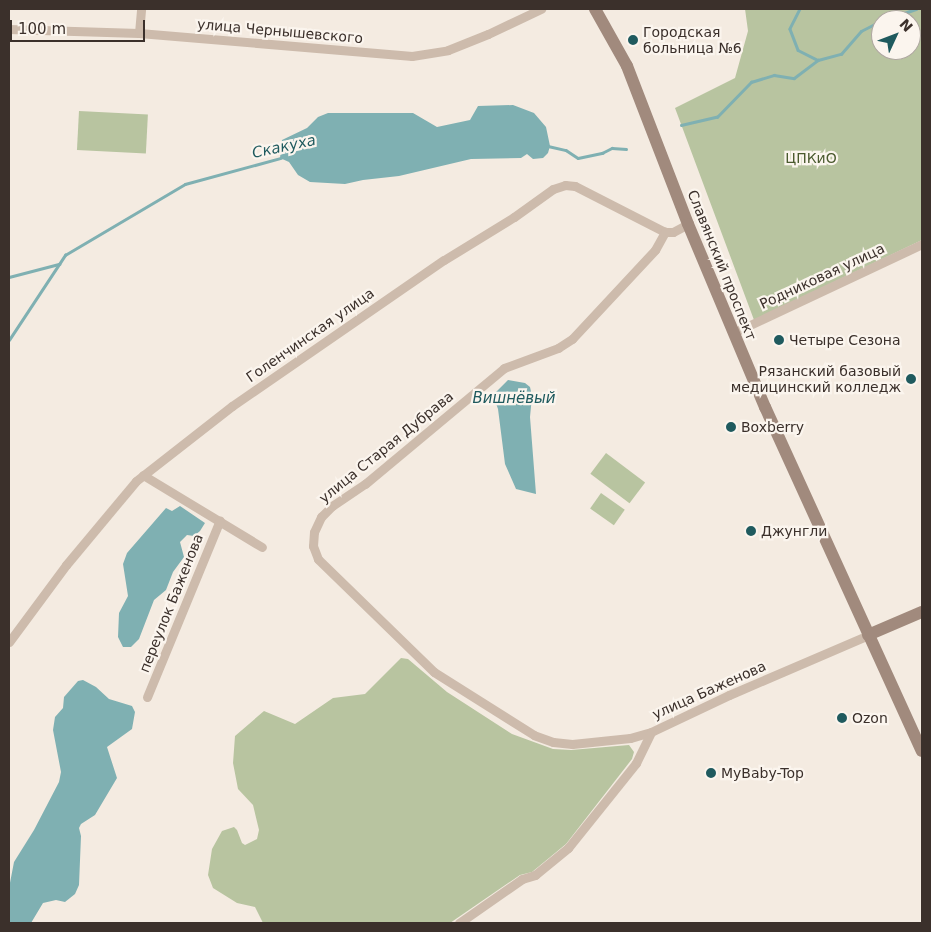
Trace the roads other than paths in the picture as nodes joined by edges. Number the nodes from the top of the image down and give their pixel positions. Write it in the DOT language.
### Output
graph roads {
  1 [pos="141,9"];
  2 [pos="541,9"];
  3 [pos="595,9"];
  4 [pos="9,29"];
  5 [pos="139,33"];
  6 [pos="688,224"];
  7 [pos="665,232"];
  8 [pos="922,244"];
  9 [pos="733,333"];
  10 [pos="143,475"];
  11 [pos="220,520"];
  12 [pos="262,547"];
  13 [pos="922,612"];
  14 [pos="868,635"];
  15 [pos="9,642"];
  16 [pos="147,697"];
  17 [pos="651,732"];
  18 [pos="922,751"];
  19 [pos="459,923"];
  1 -- 5 [label="street"];
  2 -- 5 [label="street, улица Чернышевского"];
  3 -- 6 [label="street, Славянский проспект"];
  4 -- 5 [label="street, улица Чернышевского"];
  6 -- 7 [label="street"];
  6 -- 9 [label="street, Славянский проспект"];
  7 -- 10 [label="street, Голенчинская улица"];
  7 -- 17 [label="street, улица Старая Дубрава"];
  8 -- 9 [label="street, Родниковая улица"];
  9 -- 14 [label="street, Славянский проспект"];
  10 -- 11 [label="street"];
  10 -- 15 [label="street, Голенчинская улица"];
  11 -- 12 [label="street"];
  11 -- 16 [label="street, переулок Баженова"];
  13 -- 14 [label="street, улица Баженова"];
  14 -- 17 [label="street, улица Баженова"];
  14 -- 18 [label="street, Славянский проспект"];
  17 -- 19 [label="street, улица Баженова"];
}
